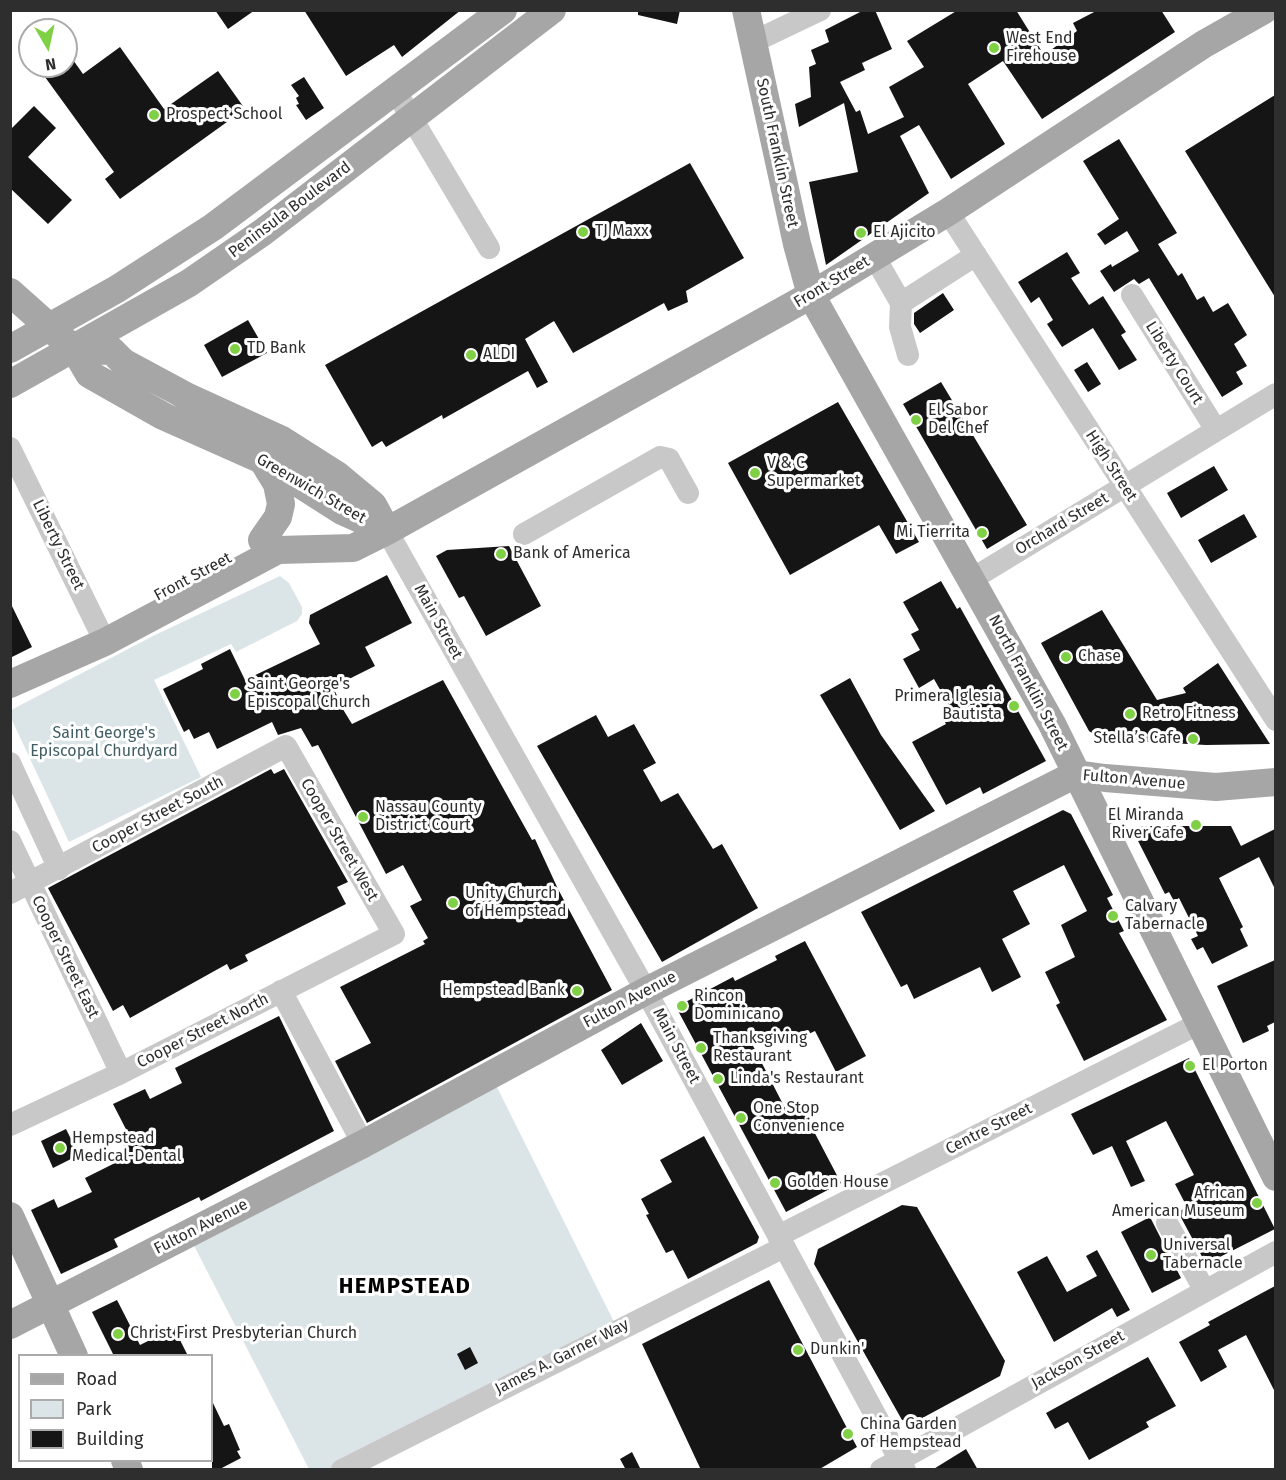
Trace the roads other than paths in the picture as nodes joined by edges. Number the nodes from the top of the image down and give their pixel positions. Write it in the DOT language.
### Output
graph roads {
  1 [pos="503,10"];
  2 [pos="552,10"];
  3 [pos="746,10"];
  4 [pos="820,10"];
  5 [pos="1264,10"];
  6 [pos="753,42"];
  7 [pos="395,90"];
  8 [pos="412,117"];
  9 [pos="948,212"];
  10 [pos="489,248"];
  11 [pos="976,255"];
  12 [pos="874,256"];
  13 [pos="10,292"];
  14 [pos="811,295"];
  15 [pos="1132,295"];
  16 [pos="901,303"];
  17 [pos="48,327"];
  18 [pos="10,349"];
  19 [pos="75,350"];
  20 [pos="908,356"];
  21 [pos="10,384"];
  22 [pos="1275,394"];
  23 [pos="1216,430"];
  24 [pos="10,448"];
  25 [pos="262,460"];
  26 [pos="1125,486"];
  27 [pos="688,492"];
  28 [pos="387,531"];
  29 [pos="524,534"];
  30 [pos="262,540"];
  31 [pos="972,579"];
  32 [pos="102,635"];
  33 [pos="14,682"];
  34 [pos="1275,720"];
  35 [pos="286,746"];
  36 [pos="10,764"];
  37 [pos="1076,774"];
  38 [pos="1275,782"];
  39 [pos="10,841"];
  40 [pos="59,869"];
  41 [pos="20,889"];
  42 [pos="394,934"];
  43 [pos="281,991"];
  44 [pos="646,991"];
  45 [pos="1200,1023"];
  46 [pos="121,1073"];
  47 [pos="10,1125"];
  48 [pos="363,1143"];
  49 [pos="1275,1177"];
  50 [pos="10,1216"];
  51 [pos="1167,1223"];
  52 [pos="781,1241"];
  53 [pos="1275,1252"];
  54 [pos="1205,1291"];
  55 [pos="50,1305"];
  56 [pos="10,1325"];
  57 [pos="73,1354"];
  58 [pos="895,1466"];
  59 [pos="342,1470"];
  1 -- 7 [label="main road, Peninsula Boulevard"];
  2 -- 8 [label="main road, Peninsula Boulevard"];
  3 -- 6 [label="main road, South Franklin Street"];
  4 -- 6 [label="street"];
  5 -- 9 [label="main road, Front Street"];
  6 -- 14 [label="main road, South Franklin Street"];
  7 -- 8 [label="street"];
  7 -- 17 [label="main road, Peninsula Boulevard"];
  8 -- 10 [label="street"];
  8 -- 19 [label="main road, Peninsula Boulevard"];
  9 -- 11 [label="street, High Street"];
  9 -- 12 [label="main road, Front Street"];
  11 -- 16 [label="street"];
  11 -- 26 [label="street, High Street"];
  12 -- 14 [label="main road, Front Street"];
  12 -- 16 [label="street"];
  13 -- 17 [label="main road, Greenwich Street"];
  14 -- 28 [label="main road, Front Street"];
  14 -- 31 [label="main road, North Franklin Street"];
  15 -- 23 [label="street, Liberty Court"];
  16 -- 20 [label="street"];
  17 -- 18 [label="main road, Peninsula Boulevard"];
  17 -- 19 [label="main road, Greenwich Street"];
  19 -- 21 [label="main road, Peninsula Boulevard"];
  19 -- 25 [label="main road, Greenwich Street"];
  19 -- 28 [label="main road, Greenwich Street"];
  22 -- 23 [label="street, Orchard Street"];
  23 -- 26 [label="street, Orchard Street"];
  24 -- 32 [label="street, Liberty Street"];
  25 -- 28 [label="main road, Greenwich Street"];
  25 -- 30 [label="main road"];
  26 -- 31 [label="street, Orchard Street"];
  26 -- 34 [label="street, High Street"];
  27 -- 29 [label="street"];
  28 -- 30 [label="main road, Front Street"];
  28 -- 32 [label="main road, Front Street"];
  28 -- 44 [label="street, Main Street"];
  30 -- 32 [label="main road, Front Street"];
  31 -- 37 [label="main road, North Franklin Street"];
  32 -- 33 [label="main road, Front Street"];
  35 -- 40 [label="street, Cooper Street South"];
  35 -- 42 [label="street, Cooper Street West"];
  36 -- 40 [label="street"];
  37 -- 38 [label="main road, Fulton Avenue"];
  37 -- 44 [label="main road, Fulton Avenue"];
  37 -- 45 [label="main road, North Franklin Street"];
  39 -- 41 [label="street, Cooper Street East"];
  40 -- 41 [label="street, Cooper Street South"];
  41 -- 46 [label="street, Cooper Street East"];
  42 -- 43 [label="street, Cooper Street North"];
  43 -- 46 [label="street, Cooper Street North"];
  43 -- 48 [label="street"];
  44 -- 48 [label="main road, Fulton Avenue"];
  44 -- 52 [label="street, Main Street"];
  45 -- 49 [label="main road, North Franklin Street"];
  45 -- 52 [label="street, Centre Street"];
  46 -- 47 [label="street, Cooper Street North"];
  48 -- 55 [label="main road, Fulton Avenue"];
  50 -- 55 [label="main road"];
  51 -- 54 [label="street"];
  52 -- 58 [label="street, Main Street"];
  52 -- 59 [label="street, James A. Garner Way"];
  53 -- 54 [label="street, Jackson Street"];
  54 -- 58 [label="street, Jackson Street"];
  55 -- 56 [label="main road, Fulton Avenue"];
  55 -- 57 [label="main road"];
}
